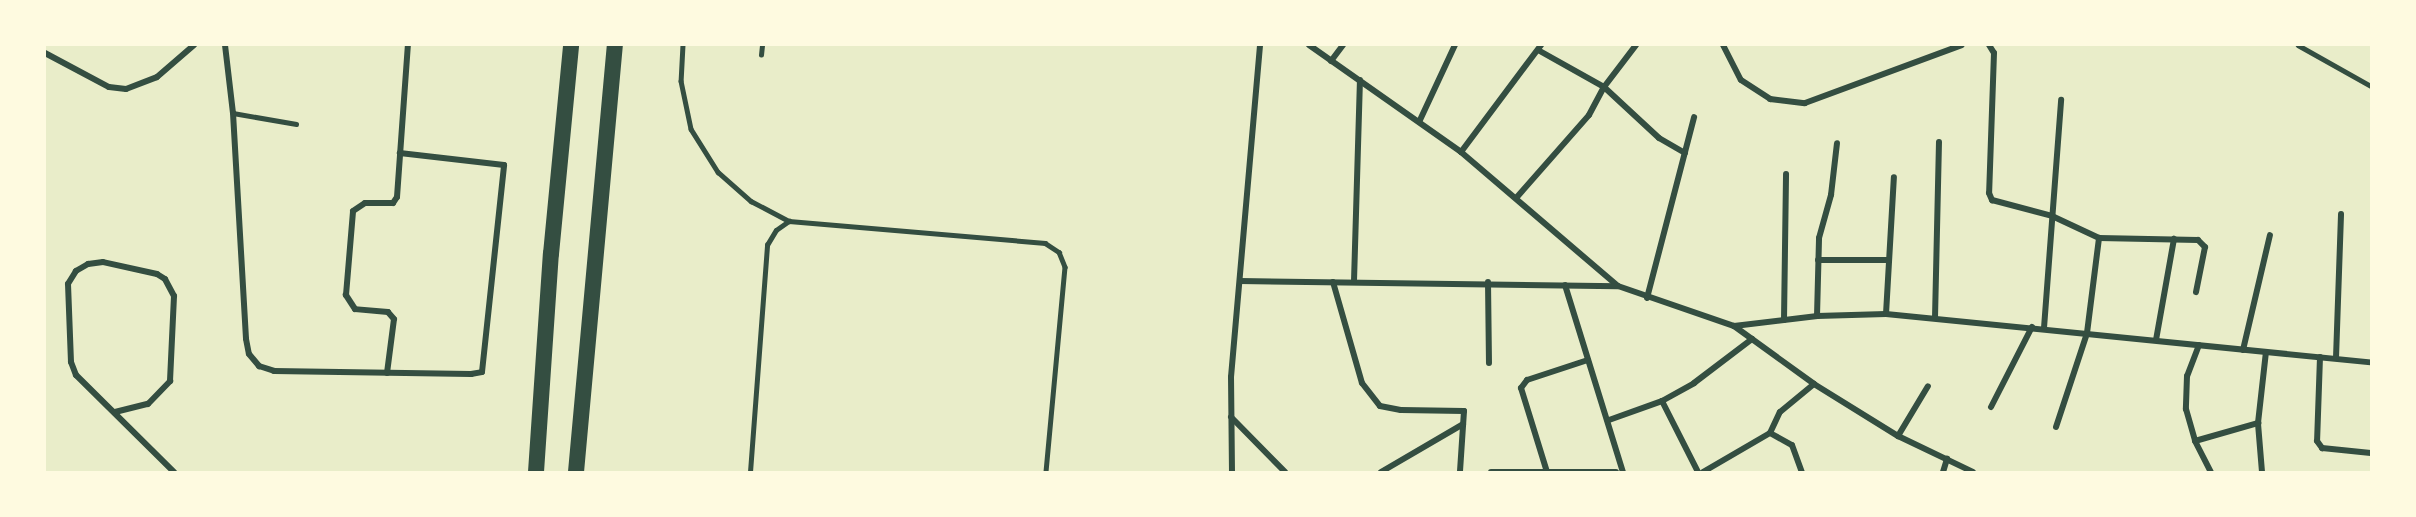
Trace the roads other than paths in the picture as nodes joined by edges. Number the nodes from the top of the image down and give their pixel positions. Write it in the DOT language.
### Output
graph roads {
  1 [pos="194,45"];
  2 [pos="225,45"];
  3 [pos="408,45"];
  4 [pos="571,45"];
  5 [pos="615,45"];
  6 [pos="683,45"];
  7 [pos="762,45"];
  8 [pos="1260,45"];
  9 [pos="1309,45"];
  10 [pos="1343,45"];
  11 [pos="1455,45"];
  12 [pos="1636,45"];
  13 [pos="1723,45"];
  14 [pos="1962,45"];
  15 [pos="1989,45"];
  16 [pos="2298,45"];
  17 [pos="1539,47"];
  18 [pos="45,53"];
  19 [pos="761,55"];
  20 [pos="1331,61"];
  21 [pos="1360,80"];
  22 [pos="2371,86"];
  23 [pos="1604,87"];
  24 [pos="2061,100"];
  25 [pos="233,113"];
  26 [pos="1694,117"];
  27 [pos="1420,120"];
  28 [pos="296,124"];
  29 [pos="1939,142"];
  30 [pos="1837,143"];
  31 [pos="1461,152"];
  32 [pos="400,153"];
  33 [pos="1685,153"];
  34 [pos="1786,174"];
  35 [pos="1894,177"];
  36 [pos="1517,197"];
  37 [pos="2342,214"];
  38 [pos="2052,216"];
  39 [pos="789,221"];
  40 [pos="2270,235"];
  41 [pos="2100,238"];
  42 [pos="2174,239"];
  43 [pos="1818,260"];
  44 [pos="1889,260"];
  45 [pos="1240,281"];
  46 [pos="1354,281"];
  47 [pos="1333,282"];
  48 [pos="1488,282"];
  49 [pos="1566,285"];
  50 [pos="1618,286"];
  51 [pos="2196,292"];
  52 [pos="1647,298"];
  53 [pos="1886,314"];
  54 [pos="1817,316"];
  55 [pos="1935,318"];
  56 [pos="1785,320"];
  57 [pos="1734,326"];
  58 [pos="2032,327"];
  59 [pos="2044,328"];
  60 [pos="2087,333"];
  61 [pos="1752,339"];
  62 [pos="2156,340"];
  63 [pos="2199,345"];
  64 [pos="2243,350"];
  65 [pos="2266,352"];
  66 [pos="2320,357"];
  67 [pos="2336,358"];
  68 [pos="1588,360"];
  69 [pos="2371,362"];
  70 [pos="1489,363"];
  71 [pos="387,373"];
  72 [pos="1814,384"];
  73 [pos="1928,386"];
  74 [pos="1662,401"];
  75 [pos="1991,407"];
  76 [pos="115,412"];
  77 [pos="1231,417"];
  78 [pos="1609,420"];
  79 [pos="2258,423"];
  80 [pos="1463,424"];
  81 [pos="2056,427"];
  82 [pos="1770,433"];
  83 [pos="1898,436"];
  84 [pos="2195,441"];
  85 [pos="2371,453"];
  86 [pos="1947,459"];
  87 [pos="174,472"];
  88 [pos="536,472"];
  89 [pos="576,472"];
  90 [pos="750,472"];
  91 [pos="1046,472"];
  92 [pos="1232,472"];
  93 [pos="1285,472"];
  94 [pos="1381,472"];
  95 [pos="1460,472"];
  96 [pos="1491,472"];
  97 [pos="1547,472"];
  98 [pos="1616,472"];
  99 [pos="1623,472"];
  100 [pos="1698,472"];
  101 [pos="1703,472"];
  102 [pos="1802,472"];
  103 [pos="1943,472"];
  104 [pos="1973,472"];
  105 [pos="2211,472"];
  106 [pos="2262,472"];
  1 -- 18 [label="street"];
  2 -- 25 [label="street"];
  3 -- 32 [label="street"];
  4 -- 88 [label="highway"];
  5 -- 89 [label="highway"];
  6 -- 39 [label="lane"];
  7 -- 19 [label="lane"];
  8 -- 45 [label="street"];
  9 -- 20 [label="street"];
  10 -- 20 [label="street"];
  11 -- 27 [label="street"];
  12 -- 23 [label="street"];
  13 -- 14 [label="street"];
  15 -- 38 [label="street"];
  16 -- 22 [label="lane"];
  17 -- 23 [label="street"];
  17 -- 31 [label="street"];
  20 -- 21 [label="street"];
  21 -- 27 [label="street"];
  21 -- 46 [label="street"];
  23 -- 33 [label="street"];
  23 -- 36 [label="street"];
  24 -- 38 [label="street"];
  25 -- 28 [label="lane"];
  25 -- 71 [label="street"];
  26 -- 33 [label="street"];
  27 -- 31 [label="street"];
  29 -- 55 [label="street"];
  30 -- 43 [label="street"];
  31 -- 36 [label="street"];
  32 -- 71 [label="street"];
  32 -- 71 [label="street"];
  33 -- 52 [label="street"];
  34 -- 56 [label="street"];
  35 -- 44 [label="street"];
  36 -- 50 [label="street"];
  37 -- 67 [label="street"];
  38 -- 41 [label="street"];
  38 -- 59 [label="street"];
  39 -- 90 [label="lane"];
  39 -- 91 [label="lane"];
  40 -- 64 [label="street"];
  41 -- 42 [label="street"];
  41 -- 60 [label="street"];
  42 -- 51 [label="street"];
  42 -- 62 [label="street"];
  43 -- 44 [label="street"];
  43 -- 54 [label="street"];
  44 -- 53 [label="street"];
  45 -- 47 [label="street"];
  45 -- 77 [label="street"];
  46 -- 47 [label="street"];
  46 -- 48 [label="street"];
  47 -- 80 [label="street"];
  48 -- 49 [label="street"];
  48 -- 70 [label="street"];
  49 -- 50 [label="street"];
  49 -- 68 [label="street"];
  50 -- 52 [label="street"];
  52 -- 57 [label="street"];
  53 -- 54 [label="street"];
  53 -- 55 [label="street"];
  54 -- 56 [label="street"];
  55 -- 58 [label="street"];
  56 -- 57 [label="street"];
  57 -- 61 [label="street"];
  58 -- 59 [label="street"];
  58 -- 75 [label="street"];
  59 -- 60 [label="street"];
  60 -- 62 [label="street"];
  60 -- 81 [label="street"];
  61 -- 72 [label="street"];
  61 -- 74 [label="street"];
  62 -- 63 [label="street"];
  63 -- 64 [label="street"];
  63 -- 84 [label="street"];
  64 -- 65 [label="street"];
  65 -- 66 [label="street"];
  65 -- 79 [label="street"];
  66 -- 67 [label="street"];
  66 -- 85 [label="street"];
  67 -- 69 [label="street"];
  68 -- 78 [label="street"];
  68 -- 97 [label="street"];
  72 -- 82 [label="street"];
  72 -- 83 [label="street"];
  73 -- 83 [label="street"];
  74 -- 78 [label="street"];
  74 -- 100 [label="street"];
  76 -- 76 [label="street"];
  76 -- 87 [label="street"];
  77 -- 92 [label="street"];
  77 -- 93 [label="street"];
  78 -- 99 [label="street"];
  79 -- 84 [label="street"];
  79 -- 106 [label="street"];
  80 -- 94 [label="street"];
  80 -- 95 [label="street"];
  82 -- 101 [label="street"];
  82 -- 102 [label="street"];
  83 -- 86 [label="street"];
  84 -- 105 [label="street"];
  86 -- 103 [label="street"];
  86 -- 104 [label="street"];
  96 -- 97 [label="street"];
  97 -- 98 [label="street"];
}
